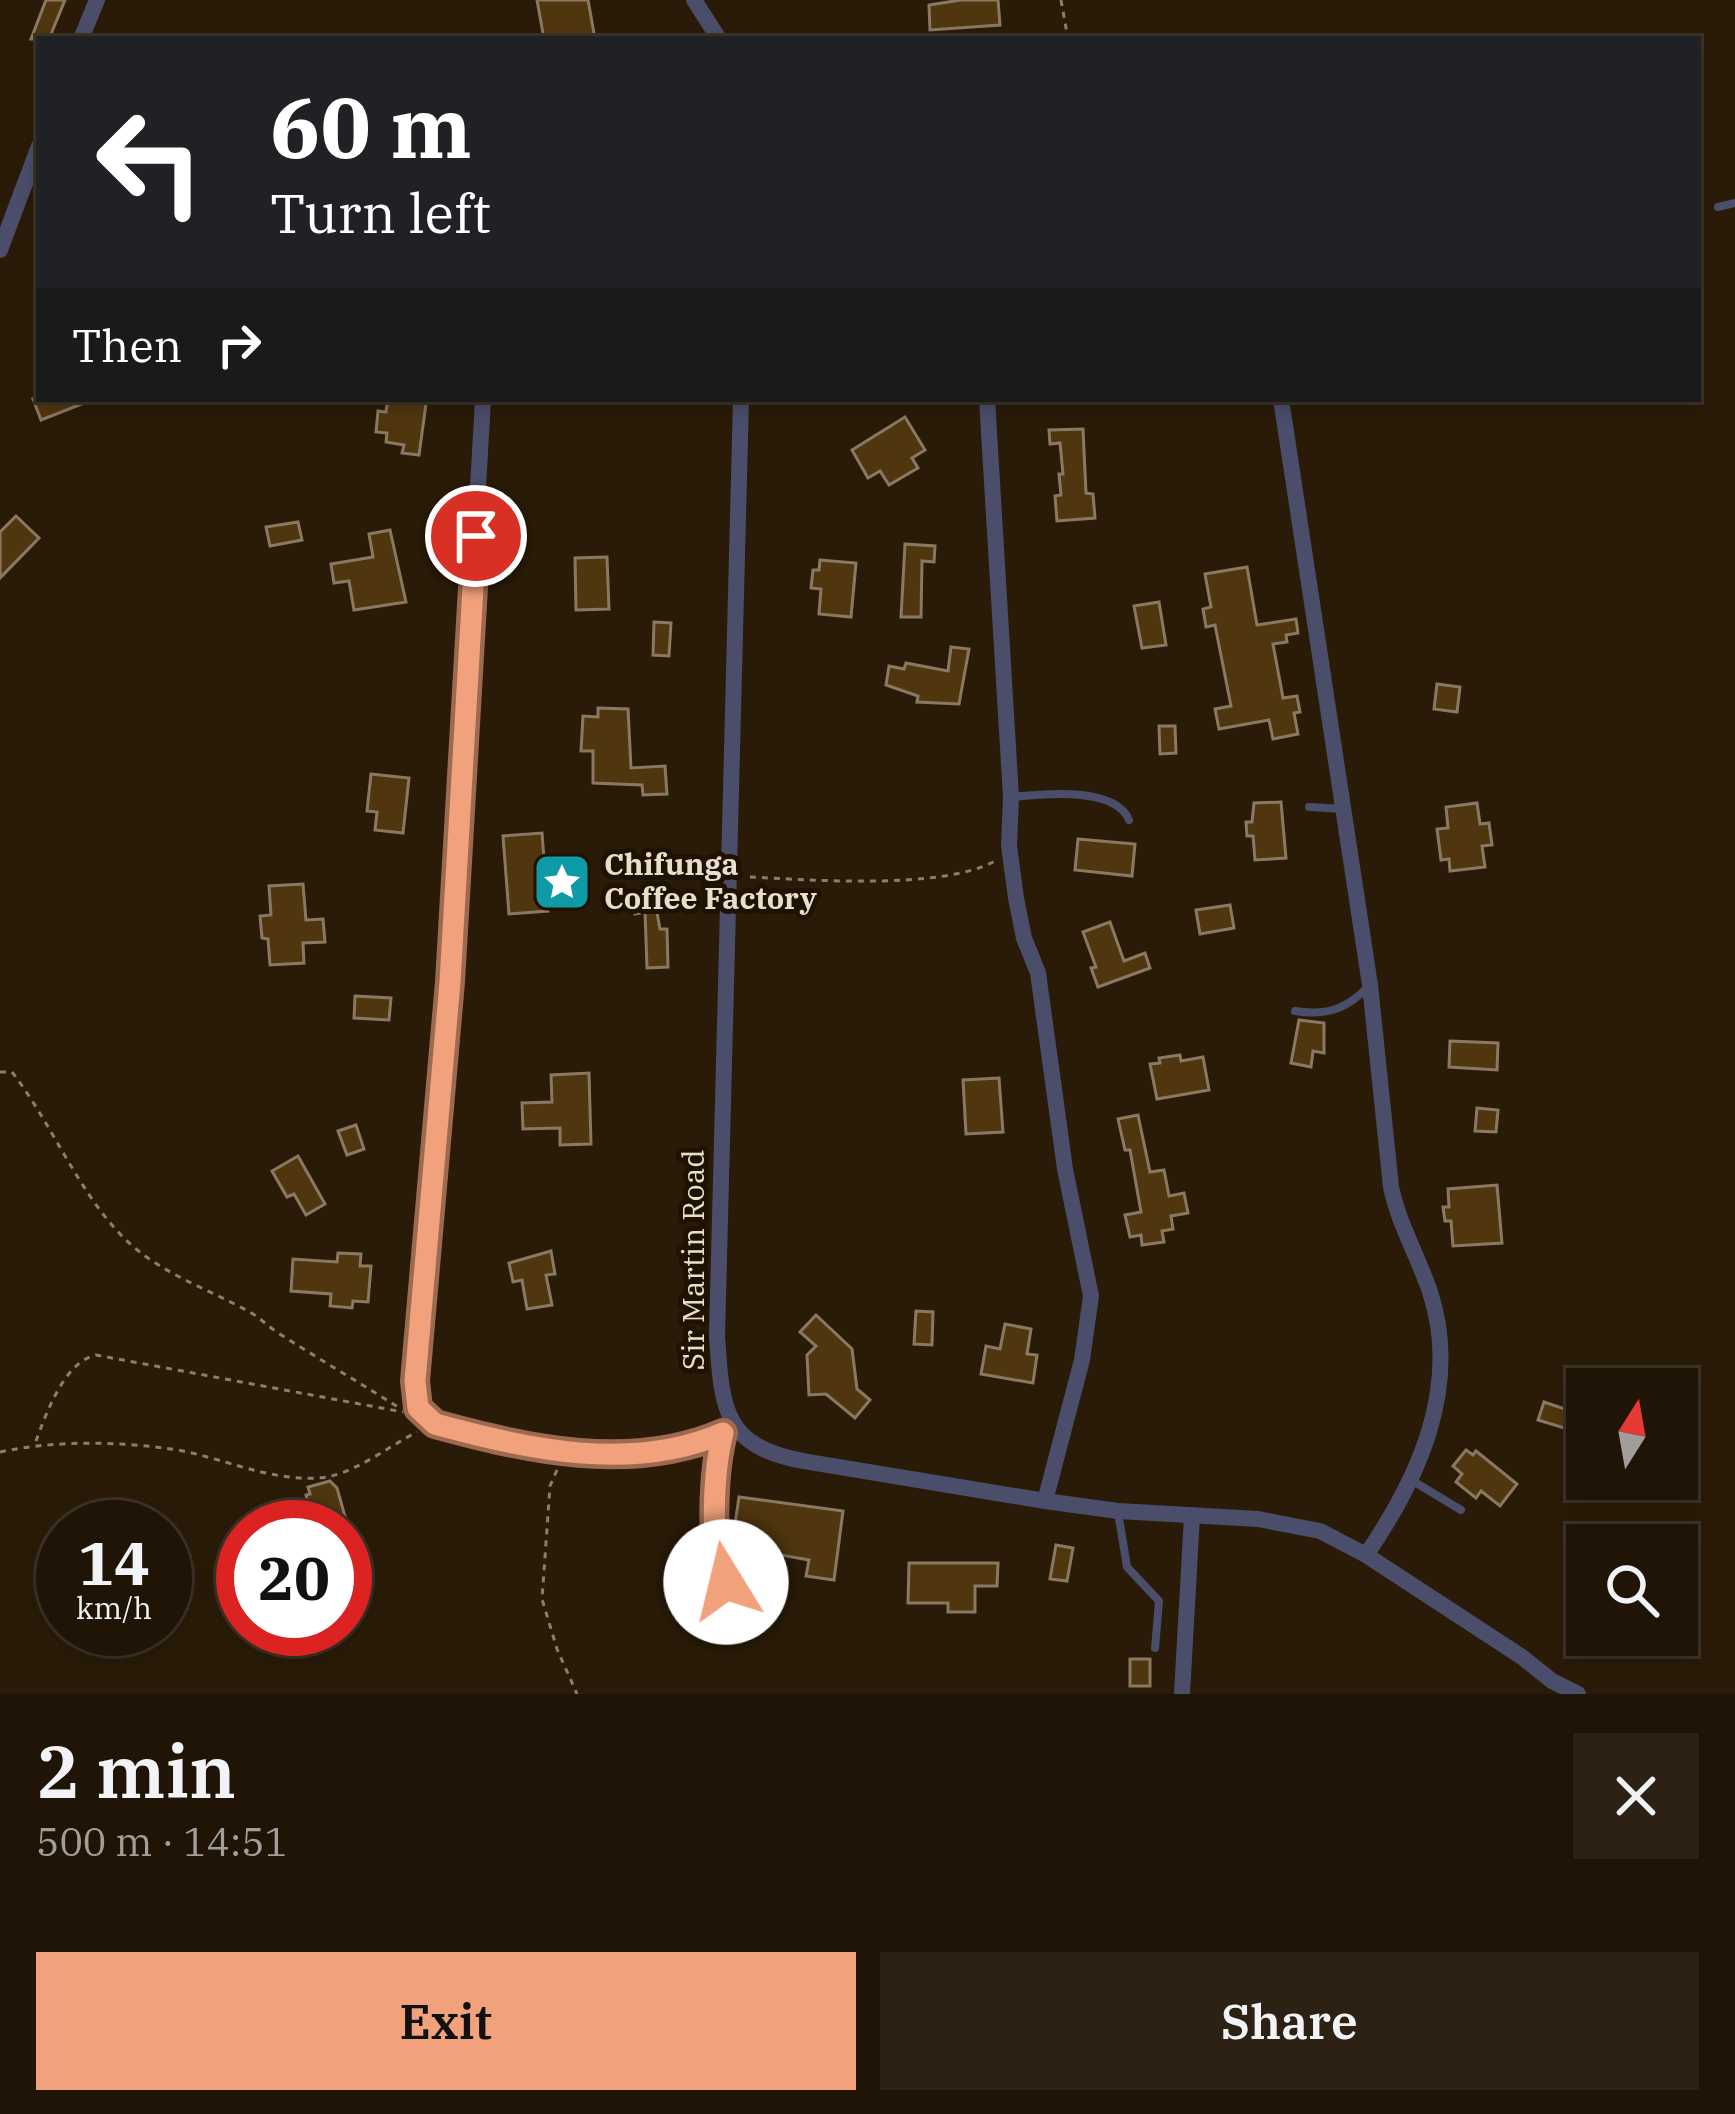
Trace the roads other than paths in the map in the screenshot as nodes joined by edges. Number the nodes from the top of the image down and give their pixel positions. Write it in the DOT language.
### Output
graph roads {
  1 [pos="97,0"];
  2 [pos="694,0"];
  3 [pos="82,36"];
  4 [pos="716,36"];
  5 [pos="36,154"];
  6 [pos="1735,203"];
  7 [pos="1718,207"];
  8 [pos="0,250"];
  9 [pos="483,402"];
  10 [pos="741,402"];
  11 [pos="986,402"];
  12 [pos="1281,402"];
  13 [pos="1011,797"];
  14 [pos="1309,807"];
  15 [pos="1346,809"];
  16 [pos="1129,820"];
  17 [pos="1370,985"];
  18 [pos="1295,1011"];
  19 [pos="729,1431"];
  20 [pos="1412,1480"];
  21 [pos="1045,1501"];
  22 [pos="1118,1510"];
  23 [pos="1461,1510"];
  24 [pos="1192,1516"];
  25 [pos="1366,1555"];
  26 [pos="731,1592"];
  27 [pos="1155,1648"];
  28 [pos="1182,1694"];
  29 [pos="1578,1694"];
  1 -- 3 [label="street"];
  2 -- 4 [label="street"];
  5 -- 8 [label="street"];
  6 -- 7 [label="lane"];
  9 -- 19 [label="street"];
  10 -- 19 [label="street, Sir Martin Road"];
  11 -- 13 [label="street"];
  12 -- 15 [label="street"];
  13 -- 16 [label="lane"];
  13 -- 21 [label="street"];
  14 -- 15 [label="lane"];
  15 -- 17 [label="street"];
  17 -- 18 [label="lane"];
  17 -- 20 [label="street"];
  19 -- 21 [label="street"];
  19 -- 26 [label="lane"];
  20 -- 23 [label="lane"];
  20 -- 25 [label="street"];
  21 -- 22 [label="street"];
  22 -- 24 [label="street"];
  22 -- 27 [label="lane"];
  24 -- 25 [label="street"];
  24 -- 28 [label="street"];
  25 -- 29 [label="street"];
}
